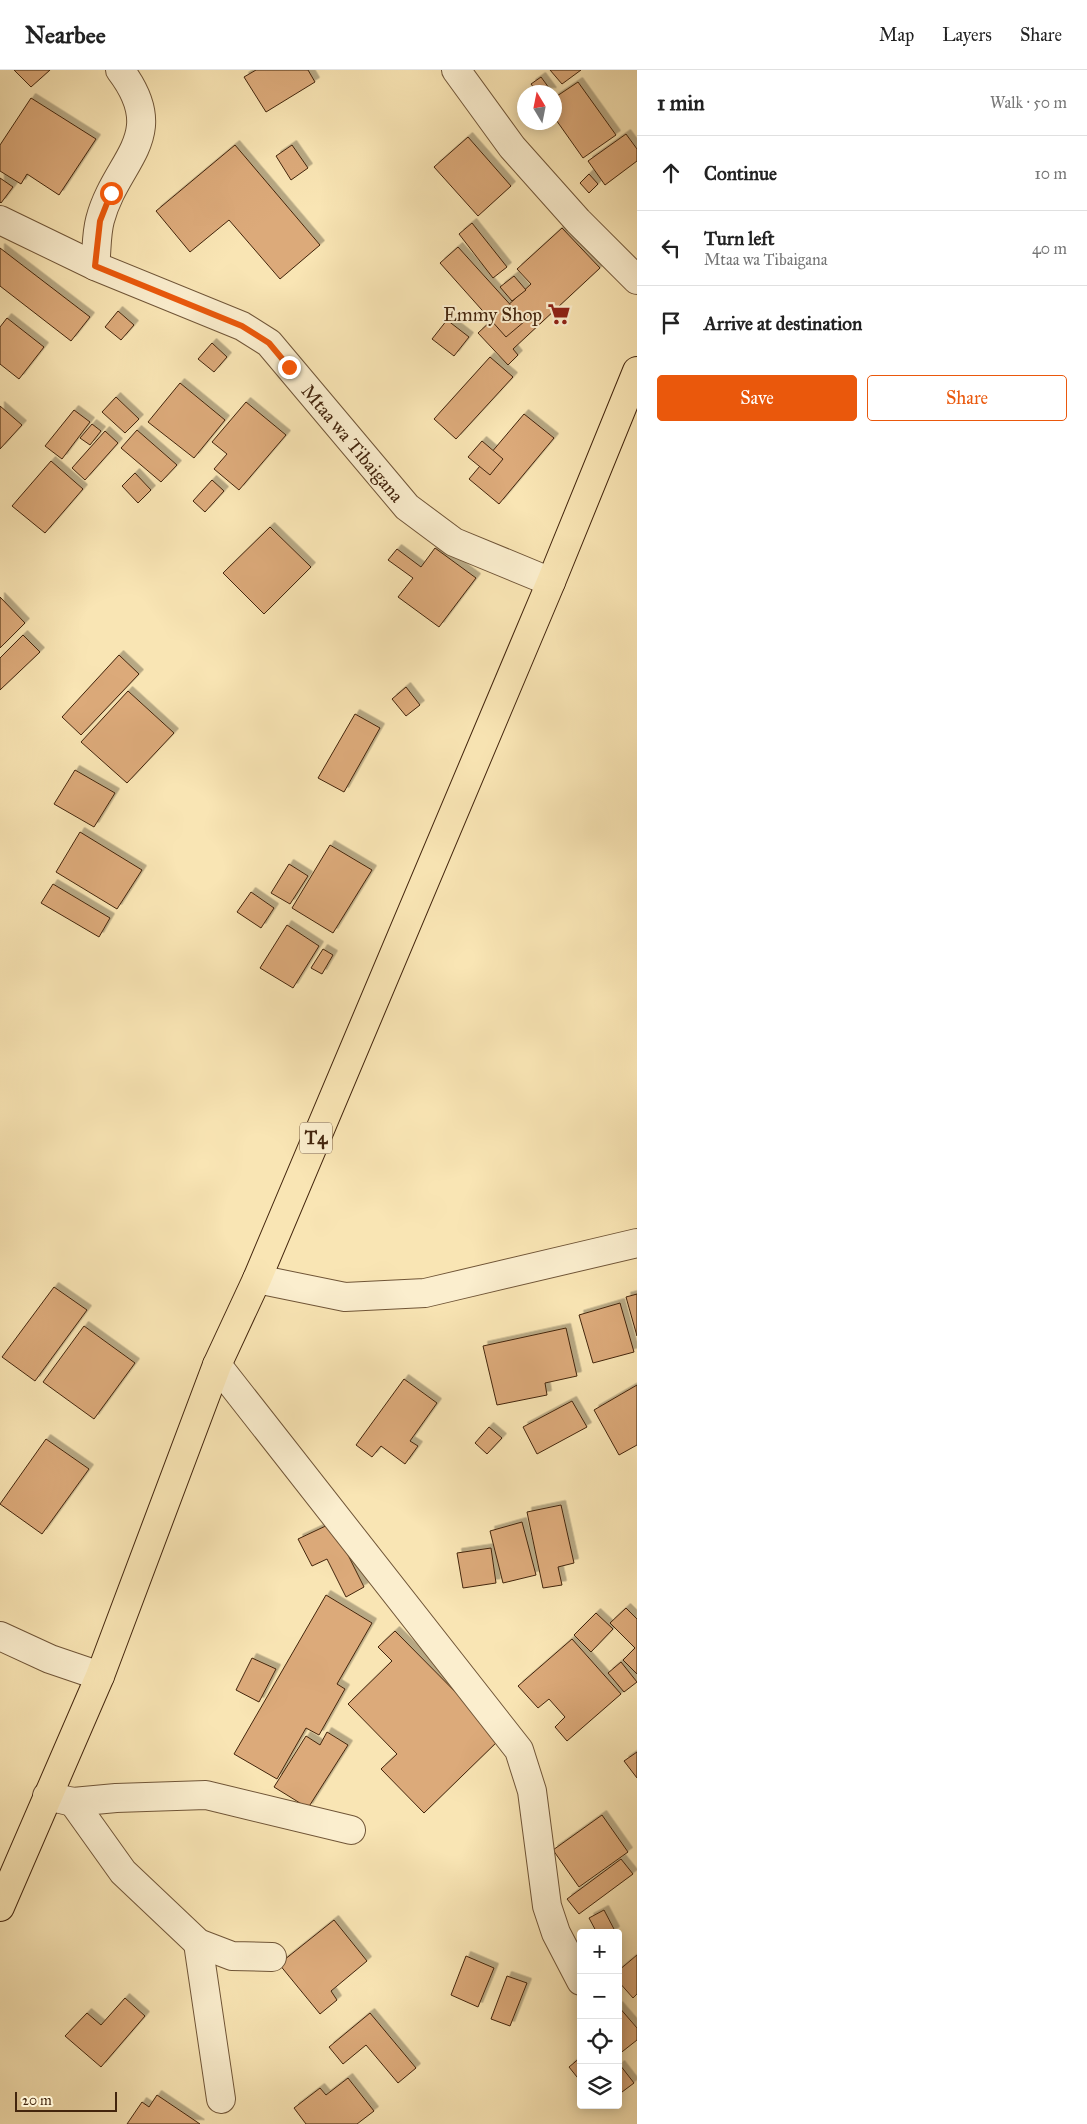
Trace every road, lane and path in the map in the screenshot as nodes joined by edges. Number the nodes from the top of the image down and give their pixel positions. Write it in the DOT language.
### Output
graph roads {
  1 [pos="120,70"];
  2 [pos="456,70"];
  3 [pos="0,220"];
  4 [pos="95,266"];
  5 [pos="637,280"];
  6 [pos="637,371"];
  7 [pos="551,582"];
  8 [pos="637,1243"];
  9 [pos="257,1279"];
  10 [pos="217,1365"];
  11 [pos="0,1636"];
  12 [pos="100,1676"];
  13 [pos="47,1796"];
  14 [pos="73,1802"];
  15 [pos="351,1830"];
  16 [pos="0,1907"];
  17 [pos="198,1943"];
  18 [pos="272,1958"];
  19 [pos="578,1974"];
  20 [pos="221,2099"];
  1 -- 4 [label="street"];
  2 -- 5 [label="street"];
  3 -- 4 [label="street, Mtaa wa Tibaigana"];
  4 -- 7 [label="street, Mtaa wa Tibaigana"];
  6 -- 7 [label="highway, T4"];
  7 -- 9 [label="highway, T4"];
  8 -- 9 [label="street"];
  9 -- 10 [label="highway, T4"];
  10 -- 12 [label="highway, T4"];
  10 -- 19 [label="street"];
  11 -- 12 [label="street"];
  12 -- 13 [label="highway, T4"];
  13 -- 14 [label="street"];
  13 -- 16 [label="highway, T4"];
  14 -- 15 [label="street"];
  14 -- 17 [label="street"];
  17 -- 18 [label="street"];
  17 -- 20 [label="street"];
}
